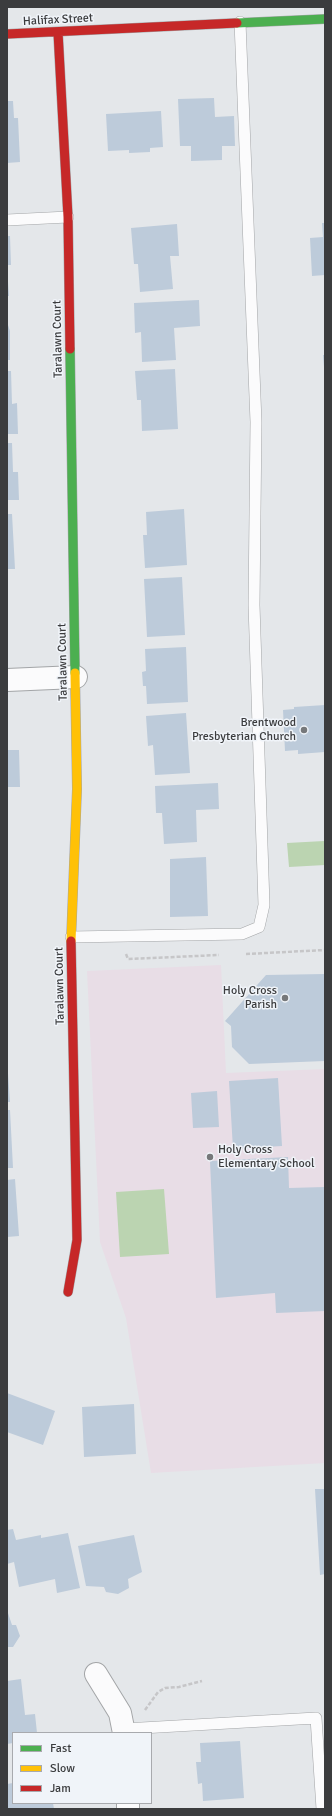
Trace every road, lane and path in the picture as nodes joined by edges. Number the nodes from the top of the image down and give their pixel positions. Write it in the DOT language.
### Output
graph roads {
  1 [pos="325,19"];
  2 [pos="240,22"];
  3 [pos="58,32"];
  4 [pos="7,34"];
  5 [pos="68,217"];
  6 [pos="7,220"];
  7 [pos="76,677"];
  8 [pos="7,680"];
  9 [pos="72,937"];
  10 [pos="68,1292"];
  11 [pos="96,1674"];
  12 [pos="202,1681"];
  13 [pos="143,1712"];
  14 [pos="124,1731"];
  15 [pos="322,1809"];
  1 -- 2 [label="street, Halifax Street"];
  2 -- 3 [label="street, Halifax Street"];
  2 -- 9 [label="lane"];
  3 -- 4 [label="street, Halifax Street"];
  3 -- 5 [label="street, Taralawn Court"];
  5 -- 6 [label="lane"];
  5 -- 7 [label="street, Taralawn Court"];
  7 -- 8 [label="street"];
  7 -- 9 [label="street, Taralawn Court"];
  9 -- 10 [label="street, Taralawn Court"];
  11 -- 14 [label="street"];
  12 -- 13 [label="path"];
  14 -- 15 [label="lane"];
}
